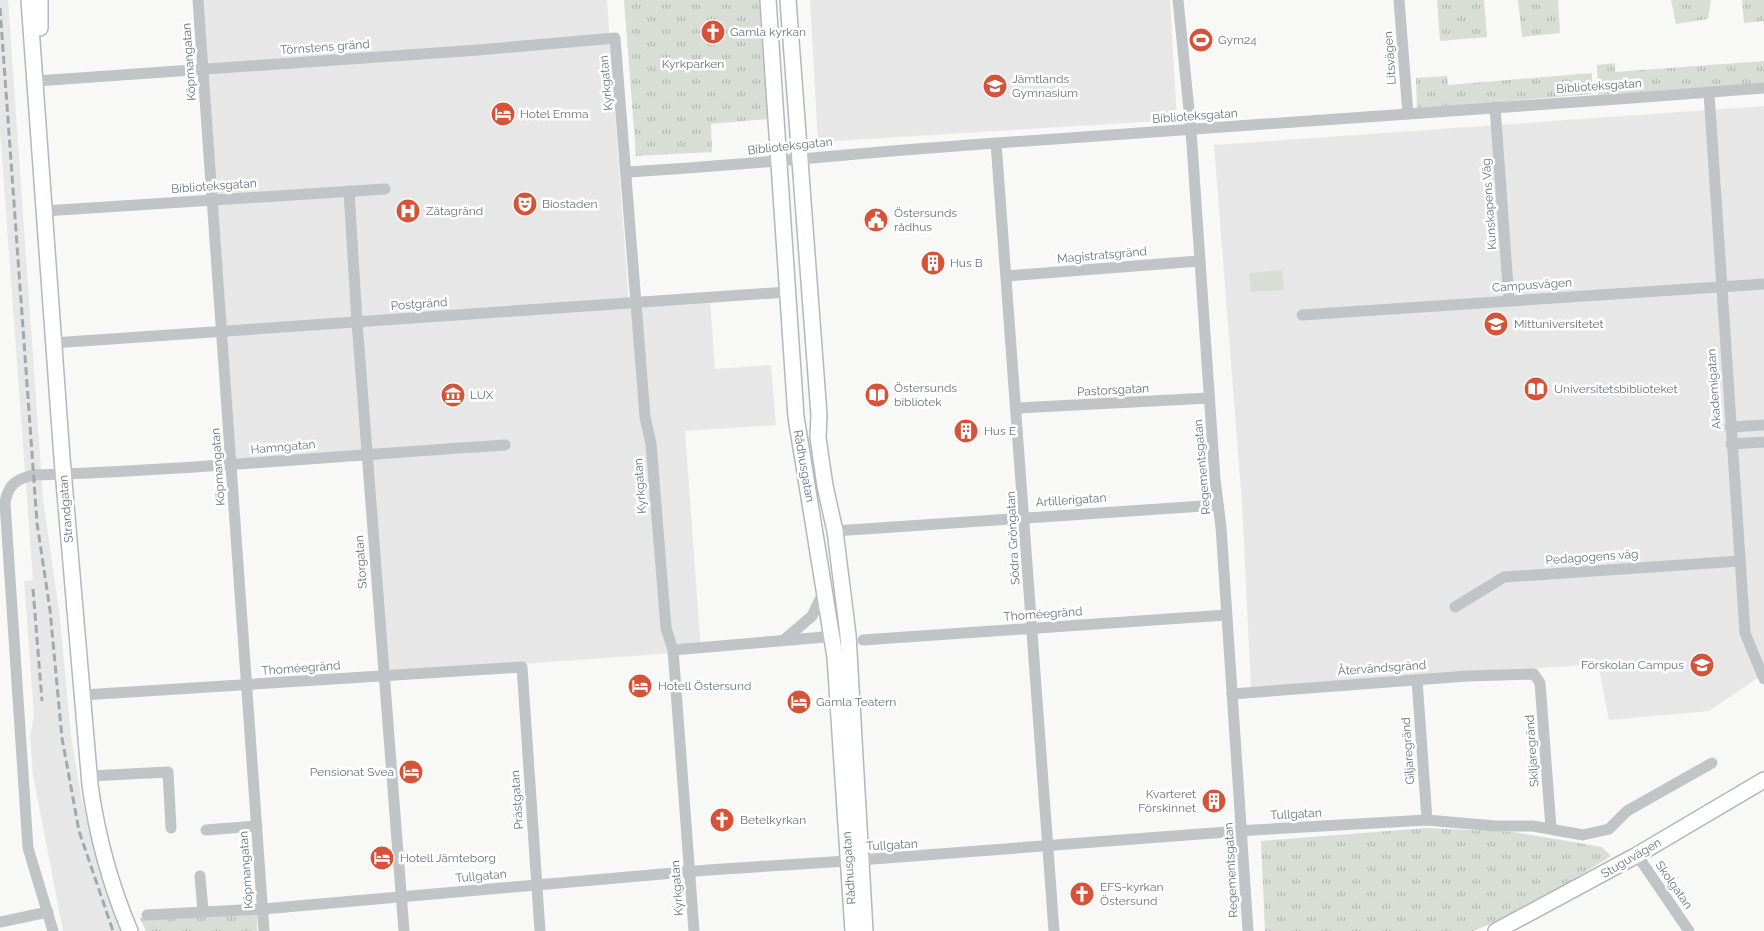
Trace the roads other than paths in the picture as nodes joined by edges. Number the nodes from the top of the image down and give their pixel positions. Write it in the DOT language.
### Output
graph roads {
  1 [pos="29,0"];
  2 [pos="40,0"];
  3 [pos="198,0"];
  4 [pos="768,0"];
  5 [pos="788,0"];
  6 [pos="1178,0"];
  7 [pos="1399,0"];
  8 [pos="615,38"];
  9 [pos="203,69"];
  10 [pos="36,82"];
  11 [pos="1764,88"];
  12 [pos="1709,92"];
  13 [pos="1495,107"];
  14 [pos="1408,114"];
  15 [pos="1191,130"];
  16 [pos="996,143"];
  17 [pos="801,160"];
  18 [pos="780,162"];
  19 [pos="627,172"];
  20 [pos="386,189"];
  21 [pos="349,191"];
  22 [pos="212,200"];
  23 [pos="44,211"];
  24 [pos="1200,261"];
  25 [pos="1007,276"];
  26 [pos="1764,284"];
  27 [pos="1721,288"];
  28 [pos="787,292"];
  29 [pos="1510,300"];
  30 [pos="638,302"];
  31 [pos="1302,315"];
  32 [pos="357,322"];
  33 [pos="221,331"];
  34 [pos="53,344"];
  35 [pos="1209,398"];
  36 [pos="1018,408"];
  37 [pos="1764,425"];
  38 [pos="1730,427"];
  39 [pos="1764,442"];
  40 [pos="1732,444"];
  41 [pos="505,445"];
  42 [pos="367,453"];
  43 [pos="231,465"];
  44 [pos="64,474"];
  45 [pos="1218,505"];
  46 [pos="1025,517"];
  47 [pos="835,531"];
  48 [pos="1740,561"];
  49 [pos="825,588"];
  50 [pos="1455,607"];
  51 [pos="1226,615"];
  52 [pos="1032,628"];
  53 [pos="848,635"];
  54 [pos="831,637"];
  55 [pos="784,640"];
  56 [pos="863,640"];
  57 [pos="672,650"];
  58 [pos="522,667"];
  59 [pos="1534,674"];
  60 [pos="384,676"];
  61 [pos="1764,679"];
  62 [pos="1417,680"];
  63 [pos="247,685"];
  64 [pos="1232,694"];
  65 [pos="83,695"];
  66 [pos="1712,763"];
  67 [pos="90,776"];
  68 [pos="1764,780"];
  69 [pos="1427,820"];
  70 [pos="257,826"];
  71 [pos="171,828"];
  72 [pos="1551,828"];
  73 [pos="206,830"];
  74 [pos="1242,831"];
  75 [pos="1048,846"];
  76 [pos="1637,855"];
  77 [pos="854,861"];
  78 [pos="689,872"];
  79 [pos="200,876"];
  80 [pos="537,885"];
  81 [pos="402,896"];
  82 [pos="263,909"];
  83 [pos="203,911"];
  84 [pos="48,912"];
  85 [pos="147,915"];
  86 [pos="0,922"];
  87 [pos="53,931"];
  88 [pos="130,931"];
  89 [pos="264,931"];
  90 [pos="404,931"];
  91 [pos="540,931"];
  92 [pos="694,931"];
  93 [pos="854,931"];
  94 [pos="865,931"];
  95 [pos="1054,931"];
  96 [pos="1248,931"];
  97 [pos="1496,931"];
  98 [pos="1689,931"];
  1 -- 10 [label="main road, Strandgatan"];
  2 -- 10 [label="main road, Strandgatan"];
  3 -- 9 [label="street, Köpmangatan"];
  4 -- 18 [label="main road, Rådhusgatan"];
  5 -- 17 [label="main road, Rådhusgatan"];
  6 -- 15 [label="street, Regementsgatan"];
  7 -- 14 [label="street, Litsvägen"];
  8 -- 9 [label="street, Törnstens gränd"];
  8 -- 19 [label="street, Kyrkgatan"];
  9 -- 10 [label="street, Törnstens gränd"];
  9 -- 22 [label="street, Köpmangatan"];
  10 -- 23 [label="main road, Strandgatan"];
  11 -- 12 [label="street, Biblioteksgatan"];
  12 -- 13 [label="street, Biblioteksgatan"];
  12 -- 27 [label="street, Akademigatan"];
  13 -- 14 [label="street, Biblioteksgatan"];
  13 -- 29 [label="street, Kunskapens Väg"];
  14 -- 15 [label="street, Biblioteksgatan"];
  15 -- 16 [label="street, Biblioteksgatan"];
  15 -- 24 [label="street, Regementsgatan"];
  16 -- 17 [label="street, Biblioteksgatan"];
  16 -- 25 [label="street, Södra Gröngatan"];
  17 -- 18 [label="street, Biblioteksgatan"];
  17 -- 47 [label="main road, Rådhusgatan"];
  18 -- 19 [label="street, Biblioteksgatan"];
  18 -- 28 [label="main road, Rådhusgatan"];
  19 -- 30 [label="street, Kyrkgatan"];
  20 -- 21 [label="street, Biblioteksgatan"];
  21 -- 22 [label="street, Biblioteksgatan"];
  21 -- 32 [label="street, Storgatan"];
  22 -- 23 [label="street, Biblioteksgatan"];
  22 -- 33 [label="street, Köpmangatan"];
  23 -- 34 [label="main road, Strandgatan"];
  24 -- 25 [label="street, Magistratsgränd"];
  24 -- 35 [label="street, Regementsgatan"];
  25 -- 36 [label="street, Södra Gröngatan"];
  26 -- 27 [label="street, Campusvägen"];
  27 -- 29 [label="street, Campusvägen"];
  27 -- 38 [label="street, Akademigatan"];
  28 -- 30 [label="street, Postgränd"];
  28 -- 49 [label="main road, Rådhusgatan"];
  29 -- 31 [label="street, Campusvägen"];
  30 -- 32 [label="street, Postgränd"];
  30 -- 57 [label="street, Kyrkgatan"];
  32 -- 33 [label="street, Postgränd"];
  32 -- 42 [label="street, Storgatan"];
  33 -- 34 [label="street, Postgränd"];
  33 -- 43 [label="street, Köpmangatan"];
  34 -- 44 [label="main road, Strandgatan"];
  35 -- 36 [label="street, Pastorsgatan"];
  35 -- 45 [label="street, Regementsgatan"];
  36 -- 46 [label="street, Södra Gröngatan"];
  37 -- 38 [label="street"];
  38 -- 40 [label="street, Akademigatan"];
  39 -- 40 [label="street"];
  40 -- 48 [label="street, Akademigatan"];
  41 -- 42 [label="street, Hamngatan"];
  42 -- 43 [label="street, Hamngatan"];
  42 -- 60 [label="street, Storgatan"];
  43 -- 44 [label="street, Hamngatan"];
  43 -- 63 [label="street, Köpmangatan"];
  44 -- 65 [label="main road, Strandgatan"];
  44 -- 84 [label="street, Hamngatan"];
  45 -- 46 [label="street, Artillerigatan"];
  45 -- 51 [label="street, Regementsgatan"];
  46 -- 47 [label="street, Artillerigatan"];
  46 -- 52 [label="street, Södra Gröngatan"];
  47 -- 53 [label="main road, Rådhusgatan"];
  48 -- 50 [label="street, Pedagogens väg"];
  48 -- 61 [label="street, Akademigatan"];
  49 -- 54 [label="main road, Rådhusgatan"];
  49 -- 55 [label="street"];
  51 -- 52 [label="street, Thoméegränd"];
  51 -- 64 [label="street, Regementsgatan"];
  52 -- 56 [label="street, Thoméegränd"];
  52 -- 75 [label="street, Södra Gröngatan"];
  53 -- 54 [label="street"];
  53 -- 77 [label="main road, Rådhusgatan"];
  54 -- 55 [label="street"];
  54 -- 77 [label="main road, Rådhusgatan"];
  55 -- 57 [label="street"];
  57 -- 78 [label="street, Kyrkgatan"];
  58 -- 60 [label="street, Thoméegränd"];
  58 -- 80 [label="street, Prästgatan"];
  59 -- 62 [label="street, Återvändsgränd"];
  59 -- 72 [label="street, Skiljaregränd"];
  60 -- 63 [label="street, Thoméegränd"];
  60 -- 81 [label="street, Storgatan"];
  62 -- 64 [label="street, Återvändsgränd"];
  62 -- 69 [label="street, Giljaregränd"];
  63 -- 65 [label="street, Thoméegränd"];
  63 -- 70 [label="street, Köpmangatan"];
  64 -- 74 [label="street, Regementsgatan"];
  65 -- 67 [label="main road, Strandgatan"];
  66 -- 72 [label="street, Tullgatan"];
  67 -- 71 [label="street"];
  67 -- 88 [label="main road, Strandgatan"];
  68 -- 76 [label="main road, Stuguvägen"];
  69 -- 72 [label="street, Tullgatan"];
  69 -- 74 [label="street, Tullgatan"];
  70 -- 73 [label="street"];
  70 -- 82 [label="street, Köpmangatan"];
  74 -- 75 [label="street, Tullgatan"];
  74 -- 96 [label="street, Regementsgatan"];
  75 -- 77 [label="street, Tullgatan"];
  75 -- 95 [label="street, Södra Gröngatan"];
  76 -- 97 [label="main road, Stuguvägen"];
  76 -- 98 [label="street, Skolgatan"];
  77 -- 78 [label="street, Tullgatan"];
  77 -- 93 [label="main road, Rådhusgatan"];
  77 -- 94 [label="main road, Rådhusgatan"];
  78 -- 80 [label="street, Tullgatan"];
  78 -- 92 [label="street, Kyrkgatan"];
  79 -- 83 [label="street"];
  80 -- 81 [label="street, Tullgatan"];
  80 -- 91 [label="street, Prästgatan"];
  81 -- 82 [label="street, Tullgatan"];
  81 -- 90 [label="street, Storgatan"];
  82 -- 83 [label="street, Tullgatan"];
  82 -- 89 [label="street, Köpmangatan"];
  83 -- 85 [label="street, Tullgatan"];
  84 -- 86 [label="street"];
  84 -- 87 [label="street, Hamngatan"];
}
